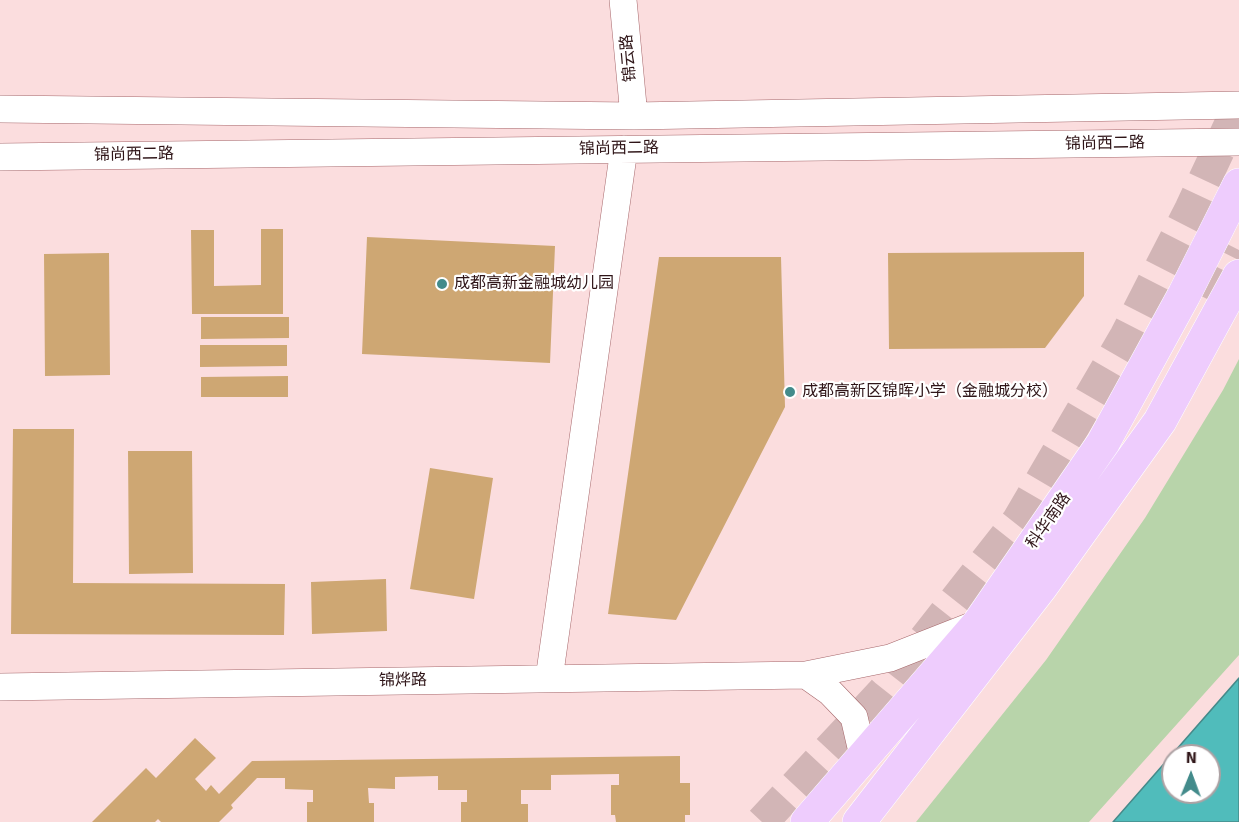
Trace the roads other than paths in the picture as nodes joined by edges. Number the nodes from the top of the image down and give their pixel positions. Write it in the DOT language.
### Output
graph roads {
  1 [pos="623,0"];
  2 [pos="1239,105"];
  3 [pos="0,109"];
  4 [pos="634,116"];
  5 [pos="1239,142"];
  6 [pos="624,149"];
  7 [pos="0,157"];
  8 [pos="1239,185"];
  9 [pos="1239,276"];
  10 [pos="979,623"];
  11 [pos="806,675"];
  12 [pos="549,679"];
  13 [pos="0,687"];
  14 [pos="863,756"];
  15 [pos="807,822"];
  16 [pos="859,822"];
  1 -- 4 [label="street, 锦云路"];
  2 -- 4 [label="street"];
  3 -- 4 [label="street"];
  5 -- 6 [label="street, 锦尚西二路"];
  6 -- 7 [label="street, 锦尚西二路"];
  6 -- 12 [label="street"];
  8 -- 10 [label="main road, 科华南路"];
  9 -- 16 [label="main road, 科华南路"];
  10 -- 11 [label="street, 锦烨路"];
  10 -- 14 [label="main road, 科华南路"];
  11 -- 12 [label="street, 锦烨路"];
  11 -- 14 [label="street"];
  12 -- 13 [label="street, 锦烨路"];
  14 -- 15 [label="main road, 科华南路"];
}
